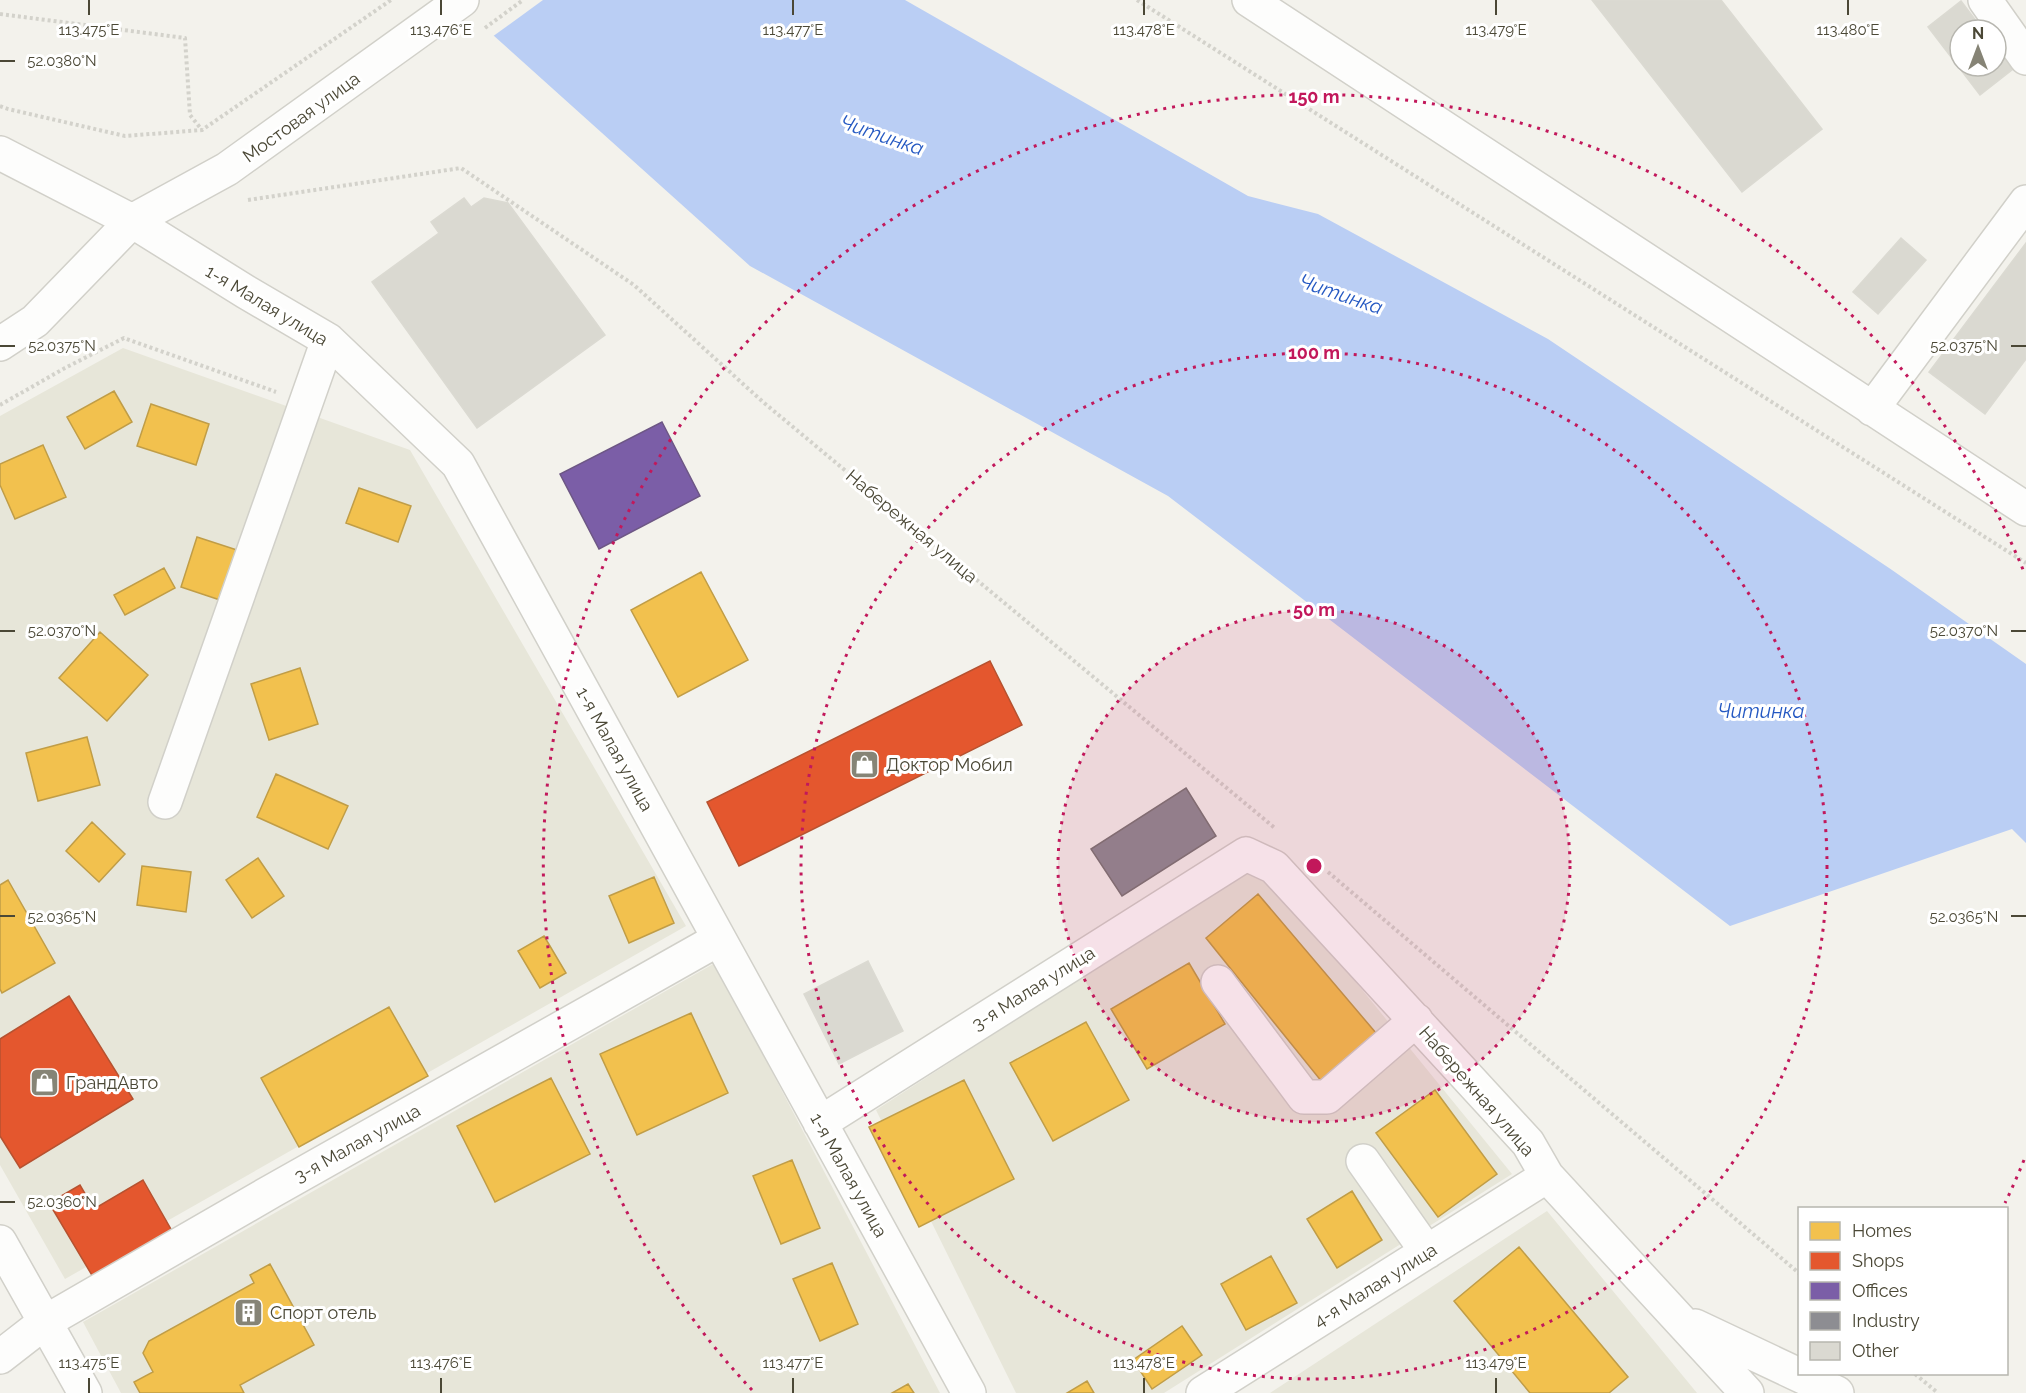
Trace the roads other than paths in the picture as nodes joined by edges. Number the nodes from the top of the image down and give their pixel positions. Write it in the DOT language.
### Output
graph roads {
  1 [pos="462,0"];
  2 [pos="1249,0"];
  3 [pos="1985,0"];
  4 [pos="2026,58"];
  5 [pos="0,153"];
  6 [pos="2026,202"];
  7 [pos="132,221"];
  8 [pos="328,340"];
  9 [pos="0,344"];
  10 [pos="1872,409"];
  11 [pos="2026,509"];
  12 [pos="165,802"];
  13 [pos="1246,854"];
  14 [pos="719,939"];
  15 [pos="1218,982"];
  16 [pos="1416,1020"];
  17 [pos="820,1123"];
  18 [pos="1363,1161"];
  19 [pos="1547,1176"];
  20 [pos="0,1242"];
  21 [pos="1427,1252"];
  22 [pos="1679,1318"];
  23 [pos="45,1322"];
  24 [pos="0,1357"];
  25 [pos="1798,1374"];
  26 [pos="1799,1375"];
  27 [pos="85,1393"];
  28 [pos="969,1393"];
  29 [pos="1203,1393"];
  30 [pos="1747,1393"];
  31 [pos="1837,1393"];
  1 -- 7 [label="street, Мостовая улица"];
  2 -- 10 [label="street"];
  3 -- 4 [label="street"];
  5 -- 7 [label="street"];
  6 -- 10 [label="street"];
  7 -- 8 [label="street, 1-я Малая улица"];
  7 -- 9 [label="street, Мостовая улица"];
  8 -- 12 [label="street"];
  8 -- 14 [label="street, 1-я Малая улица"];
  10 -- 11 [label="street"];
  13 -- 16 [label="street, Набережная улица"];
  13 -- 17 [label="street, 3-я Малая улица"];
  14 -- 17 [label="street, 1-я Малая улица"];
  14 -- 23 [label="street, 3-я Малая улица"];
  15 -- 16 [label="street"];
  16 -- 19 [label="street, Набережная улица"];
  17 -- 28 [label="street, 1-я Малая улица"];
  18 -- 21 [label="street"];
  19 -- 21 [label="street, 4-я Малая улица"];
  19 -- 22 [label="street, Набережная улица"];
  20 -- 23 [label="street"];
  21 -- 29 [label="street, 4-я Малая улица"];
  22 -- 25 [label="street"];
  22 -- 30 [label="street, Набережная улица"];
  23 -- 24 [label="street, 3-я Малая улица"];
  23 -- 27 [label="street"];
  26 -- 31 [label="street"];
}
